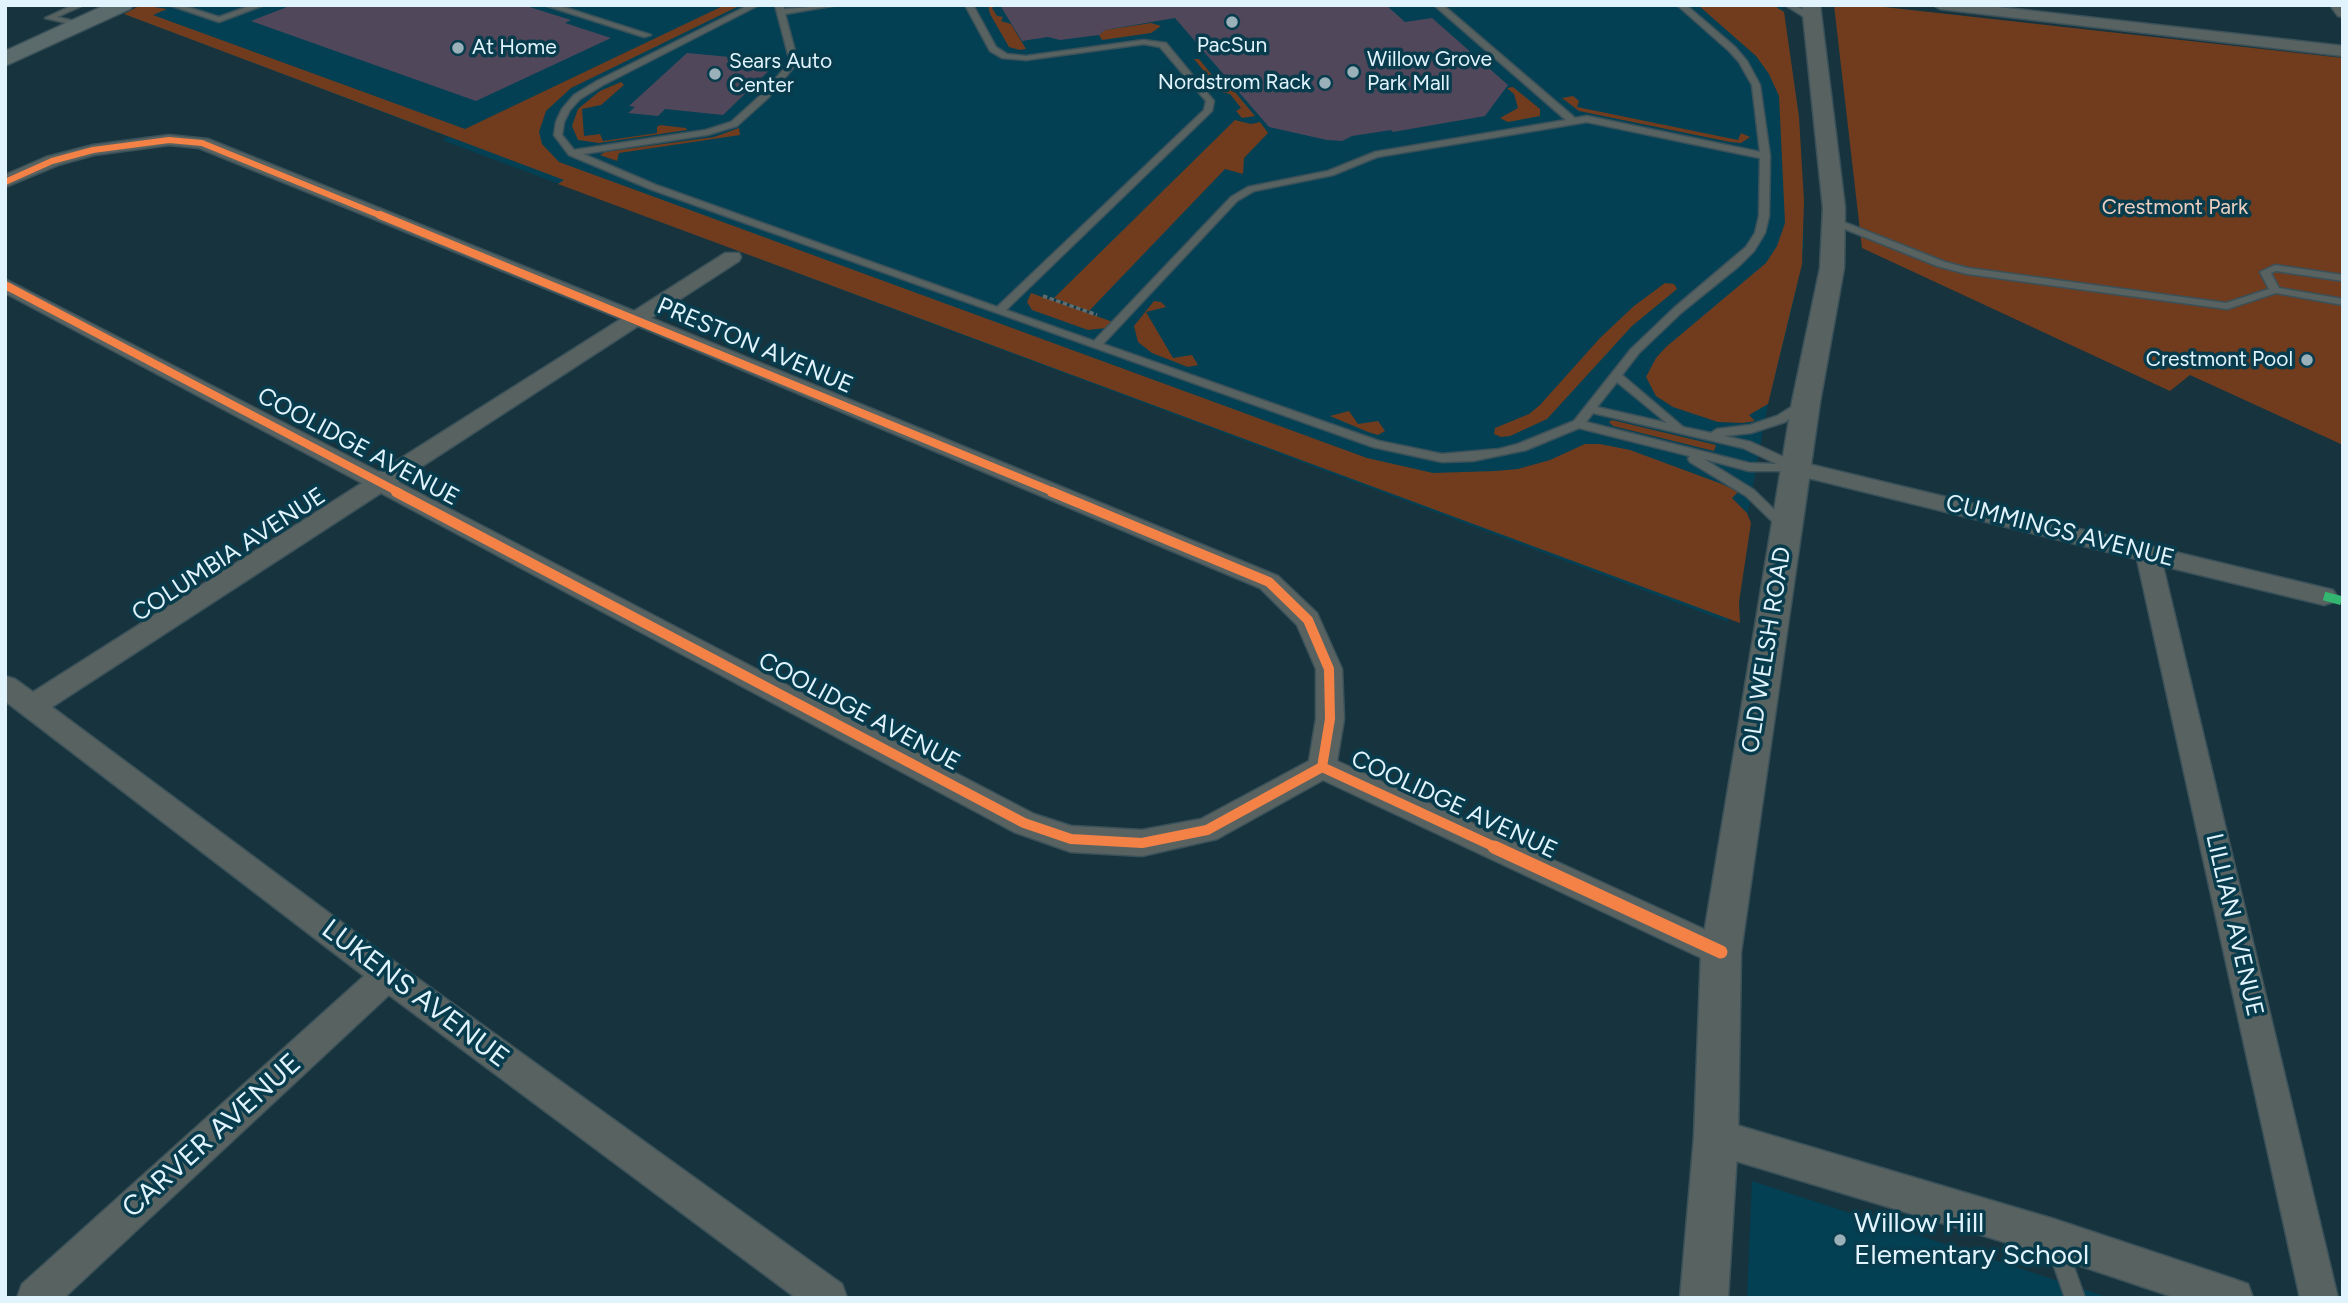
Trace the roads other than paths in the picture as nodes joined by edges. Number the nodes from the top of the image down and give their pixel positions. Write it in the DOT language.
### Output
graph roads {
  1 [pos="123,5"];
  2 [pos="173,5"];
  3 [pos="227,5"];
  4 [pos="260,5"];
  5 [pos="548,5"];
  6 [pos="755,5"];
  7 [pos="832,5"];
  8 [pos="969,5"];
  9 [pos="1438,5"];
  10 [pos="1681,5"];
  11 [pos="1940,5"];
  12 [pos="2337,5"];
  13 [pos="780,9"];
  14 [pos="1804,9"];
  15 [pos="244,11"];
  16 [pos="2343,13"];
  17 [pos="80,15"];
  18 [pos="647,35"];
  19 [pos="2343,51"];
  20 [pos="5,58"];
  21 [pos="1574,122"];
  22 [pos="572,153"];
  23 [pos="1765,156"];
  24 [pos="11,174"];
  25 [pos="1833,221"];
  26 [pos="732,257"];
  27 [pos="2343,278"];
  28 [pos="5,285"];
  29 [pos="2275,290"];
  30 [pos="2343,302"];
  31 [pos="999,311"];
  32 [pos="635,318"];
  33 [pos="1097,344"];
  34 [pos="1616,376"];
  35 [pos="1806,402"];
  36 [pos="1591,409"];
  37 [pos="1578,424"];
  38 [pos="1685,430"];
  39 [pos="1699,433"];
  40 [pos="1681,452"];
  41 [pos="1796,468"];
  42 [pos="382,482"];
  43 [pos="1786,527"];
  44 [pos="2148,552"];
  45 [pos="2324,596"];
  46 [pos="5,686"];
  47 [pos="32,706"];
  48 [pos="1322,767"];
  49 [pos="1721,952"];
  50 [pos="388,975"];
  51 [pos="1716,1137"];
  52 [pos="2054,1238"];
  53 [pos="36,1298"];
  54 [pos="828,1298"];
  55 [pos="1704,1298"];
  56 [pos="2075,1298"];
  57 [pos="2234,1298"];
  58 [pos="2319,1298"];
  1 -- 17 [label="main road"];
  2 -- 15 [label="lane"];
  3 -- 15 [label="lane"];
  4 -- 15 [label="lane"];
  5 -- 18 [label="lane"];
  6 -- 22 [label="lane"];
  7 -- 13 [label="lane"];
  8 -- 31 [label="lane"];
  9 -- 21 [label="lane"];
  10 -- 23 [label="lane"];
  11 -- 19 [label="street"];
  12 -- 16 [label="street"];
  13 -- 22 [label="lane"];
  14 -- 25 [label="street, OLD WELSH ROAD"];
  17 -- 20 [label="main road"];
  21 -- 23 [label="lane"];
  21 -- 33 [label="lane"];
  22 -- 31 [label="lane"];
  23 -- 34 [label="lane"];
  24 -- 32 [label="street, PRESTON AVENUE"];
  25 -- 29 [label="lane"];
  25 -- 35 [label="street, OLD WELSH ROAD"];
  26 -- 32 [label="street, COLUMBIA AVENUE"];
  27 -- 29 [label="lane"];
  28 -- 42 [label="street, COOLIDGE AVENUE"];
  29 -- 30 [label="lane"];
  31 -- 33 [label="lane"];
  32 -- 42 [label="street, COLUMBIA AVENUE"];
  32 -- 48 [label="street, PRESTON AVENUE"];
  33 -- 37 [label="lane"];
  34 -- 36 [label="lane"];
  34 -- 38 [label="lane"];
  35 -- 39 [label="lane"];
  35 -- 41 [label="street, OLD WELSH ROAD"];
  36 -- 37 [label="lane"];
  36 -- 38 [label="lane"];
  37 -- 40 [label="lane"];
  38 -- 39 [label="lane"];
  39 -- 41 [label="lane"];
  40 -- 41 [label="lane"];
  40 -- 43 [label="lane"];
  41 -- 43 [label="street, OLD WELSH ROAD"];
  41 -- 44 [label="street, CUMMINGS AVENUE"];
  42 -- 47 [label="street, COLUMBIA AVENUE"];
  42 -- 48 [label="street, COOLIDGE AVENUE"];
  43 -- 49 [label="street, OLD WELSH ROAD"];
  44 -- 45 [label="street, CUMMINGS AVENUE"];
  44 -- 58 [label="street, LILLIAN AVENUE"];
  46 -- 47 [label="street, LUKENS AVENUE"];
  47 -- 50 [label="street, LUKENS AVENUE"];
  48 -- 49 [label="street, COOLIDGE AVENUE"];
  49 -- 51 [label="street, OLD WELSH ROAD"];
  50 -- 53 [label="street, CARVER AVENUE"];
  50 -- 54 [label="street, LUKENS AVENUE"];
  51 -- 52 [label="street"];
  51 -- 55 [label="street, OLD WELSH ROAD"];
  52 -- 56 [label="lane"];
  52 -- 57 [label="street"];
}
